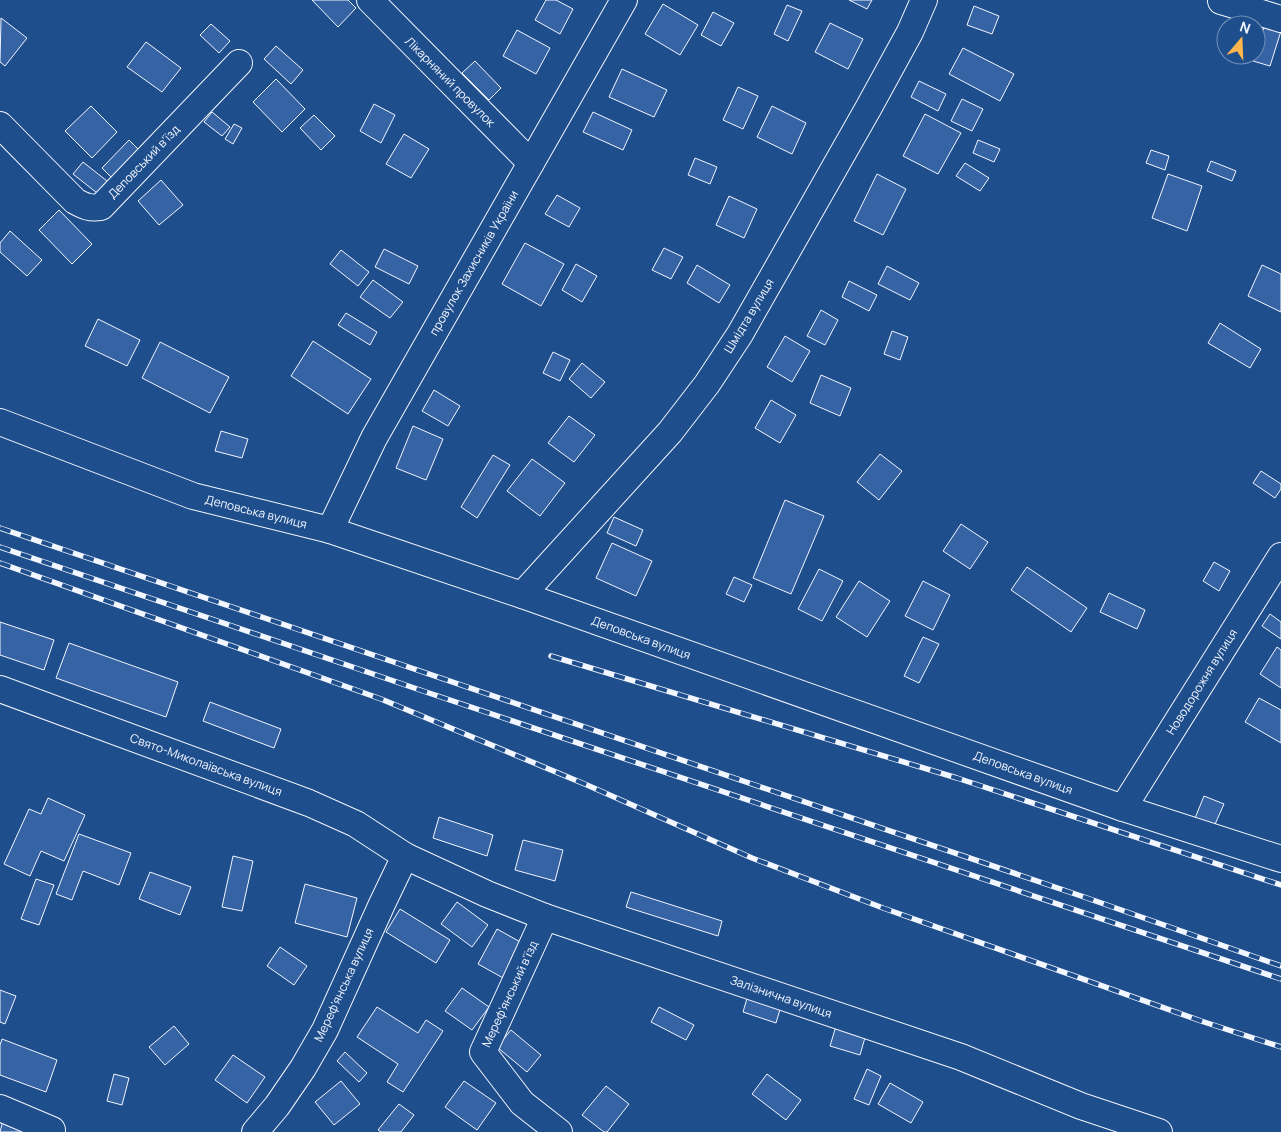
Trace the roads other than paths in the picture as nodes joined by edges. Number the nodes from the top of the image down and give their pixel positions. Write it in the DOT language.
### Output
graph roads {
  1 [pos="370,0"];
  2 [pos="624,0"];
  3 [pos="924,0"];
  4 [pos="1221,1"];
  5 [pos="1281,19"];
  6 [pos="239,63"];
  7 [pos="0,125"];
  8 [pos="531,163"];
  9 [pos="0,422"];
  10 [pos="330,530"];
  11 [pos="1281,556"];
  12 [pos="522,595"];
  13 [pos="0,689"];
  14 [pos="1123,808"];
  15 [pos="405,856"];
  16 [pos="1281,859"];
  17 [pos="545,917"];
  18 [pos="0,1108"];
  19 [pos="52,1130"];
  20 [pos="255,1132"];
  21 [pos="559,1132"];
  22 [pos="1159,1132"];
  1 -- 8 [label="street, Лікарняний провулок"];
  2 -- 8 [label="street, провулок Захисників України"];
  3 -- 12 [label="street, Шмідта вулиця"];
  4 -- 5 [label="street"];
  6 -- 7 [label="street, Деповський в’їзд"];
  8 -- 10 [label="street, провулок Захисників України"];
  9 -- 10 [label="street, Деповська вулиця"];
  10 -- 12 [label="street, Деповська вулиця"];
  11 -- 14 [label="street, Новодорожня вулиця"];
  12 -- 14 [label="street, Деповська вулиця"];
  13 -- 15 [label="street, Свято-Миколаївська вулиця"];
  14 -- 16 [label="street, Деповська вулиця"];
  15 -- 17 [label="street, Залізнична вулиця"];
  15 -- 20 [label="street, Мереф'янська вулиця"];
  17 -- 21 [label="street, Мереф'янський в'їзд"];
  17 -- 22 [label="street, Залізнична вулиця"];
  18 -- 19 [label="street"];
}
